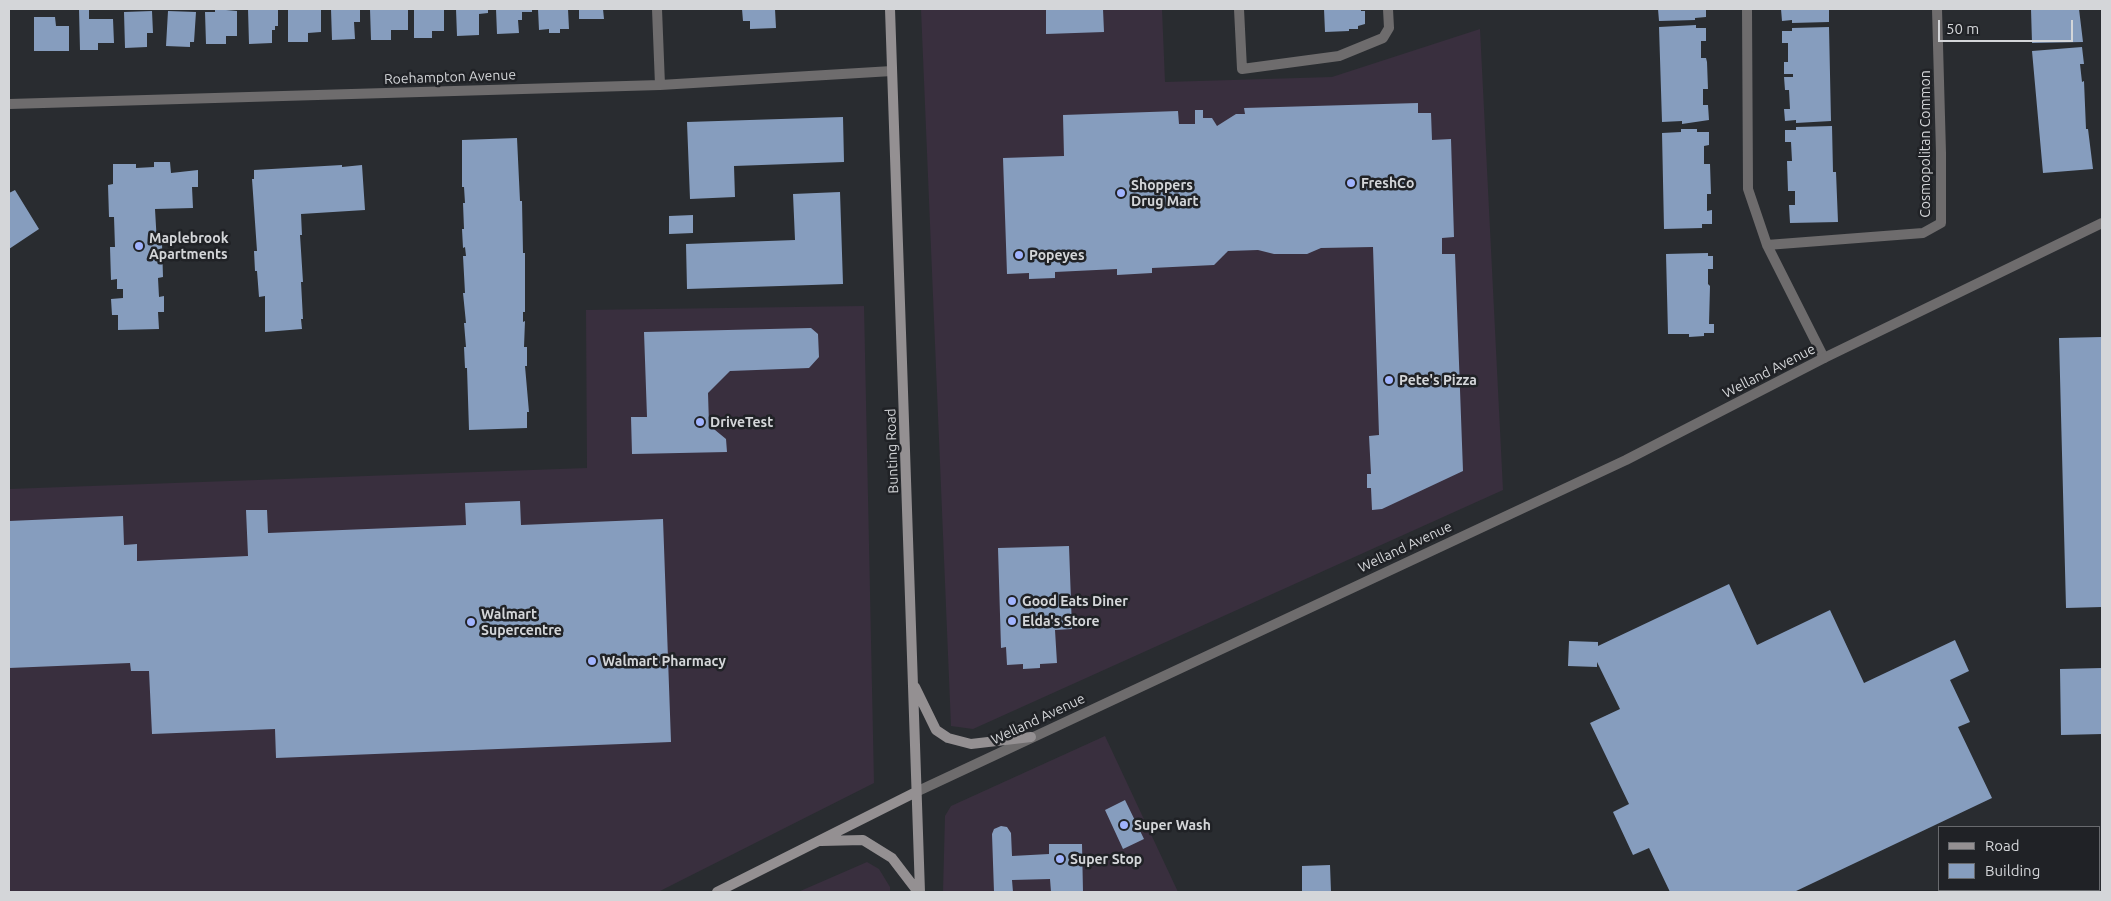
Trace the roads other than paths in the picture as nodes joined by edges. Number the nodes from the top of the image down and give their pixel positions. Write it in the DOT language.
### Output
graph roads {
  1 [pos="658,9"];
  2 [pos="890,9"];
  3 [pos="1239,9"];
  4 [pos="1388,9"];
  5 [pos="1747,9"];
  6 [pos="1937,9"];
  7 [pos="892,72"];
  8 [pos="660,85"];
  9 [pos="9,104"];
  10 [pos="2102,223"];
  11 [pos="1767,245"];
  12 [pos="1824,358"];
  13 [pos="913,684"];
  14 [pos="1031,737"];
  15 [pos="916,792"];
  16 [pos="817,841"];
  17 [pos="717,892"];
  18 [pos="919,892"];
  1 -- 8 [label="street"];
  2 -- 7 [label="main road, Bunting Road"];
  3 -- 4 [label="street"];
  5 -- 11 [label="street"];
  6 -- 11 [label="street, Cosmopolitan Common"];
  7 -- 8 [label="street, Roehampton Avenue"];
  7 -- 13 [label="main road, Bunting Road"];
  8 -- 9 [label="street, Roehampton Avenue"];
  10 -- 12 [label="street, Welland Avenue"];
  11 -- 12 [label="street"];
  12 -- 14 [label="street, Welland Avenue"];
  13 -- 14 [label="main road"];
  13 -- 15 [label="main road, Bunting Road"];
  14 -- 15 [label="street, Welland Avenue"];
  15 -- 16 [label="main road, Welland Avenue"];
  15 -- 18 [label="main road, Bunting Road"];
  16 -- 17 [label="main road, Welland Avenue"];
  16 -- 18 [label="main road"];
}
